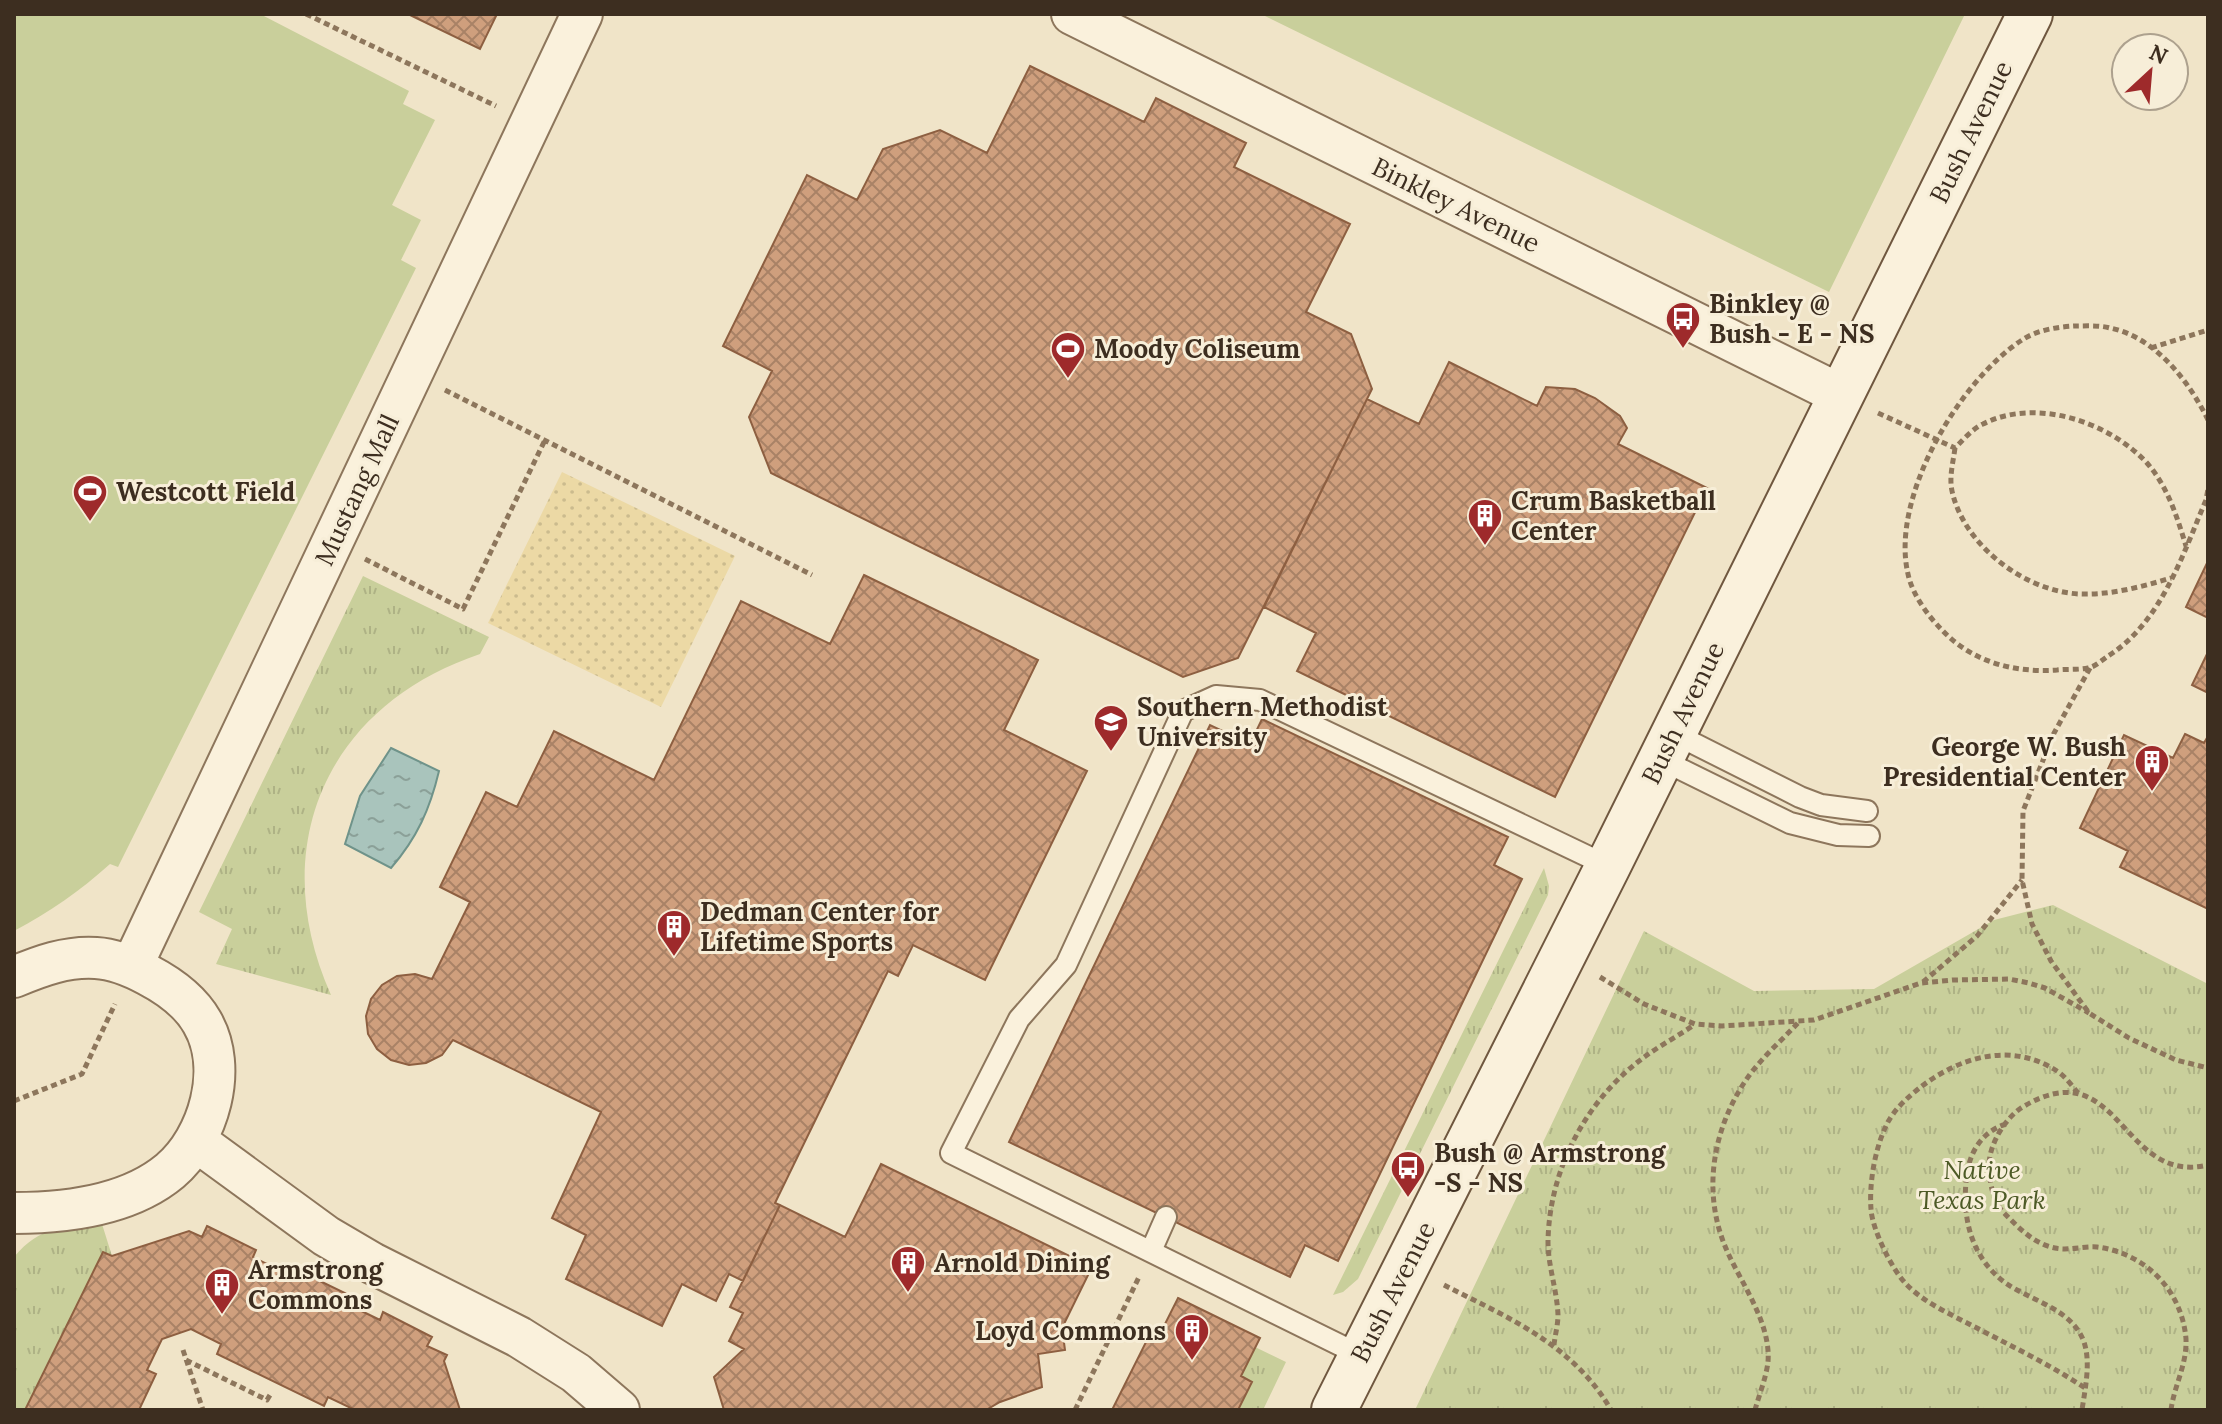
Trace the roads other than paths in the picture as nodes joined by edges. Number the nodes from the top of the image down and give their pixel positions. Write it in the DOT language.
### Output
graph roads {
  1 [pos="582,14"];
  2 [pos="1072,14"];
  3 [pos="2030,14"];
  4 [pos="1841,395"];
  5 [pos="1667,746"];
  6 [pos="1867,811"];
  7 [pos="1869,836"];
  8 [pos="1608,866"];
  9 [pos="132,966"];
  10 [pos="14,977"];
  11 [pos="196,1141"];
  12 [pos="14,1213"];
  13 [pos="1166,1217"];
  14 [pos="1151,1251"];
  15 [pos="1360,1355"];
  16 [pos="619,1410"];
  17 [pos="1334,1410"];
  1 -- 9 [label="street, Mustang Mall"];
  2 -- 4 [label="street, Binkley Avenue"];
  3 -- 4 [label="street, Bush Avenue"];
  4 -- 5 [label="street, Bush Avenue"];
  5 -- 6 [label="lane"];
  5 -- 7 [label="lane"];
  5 -- 8 [label="street, Bush Avenue"];
  8 -- 14 [label="lane"];
  8 -- 15 [label="street, Bush Avenue"];
  9 -- 10 [label="street"];
  9 -- 11 [label="street"];
  11 -- 12 [label="street"];
  11 -- 16 [label="street"];
  13 -- 14 [label="lane"];
  14 -- 15 [label="lane"];
  15 -- 17 [label="street, Bush Avenue"];
}
